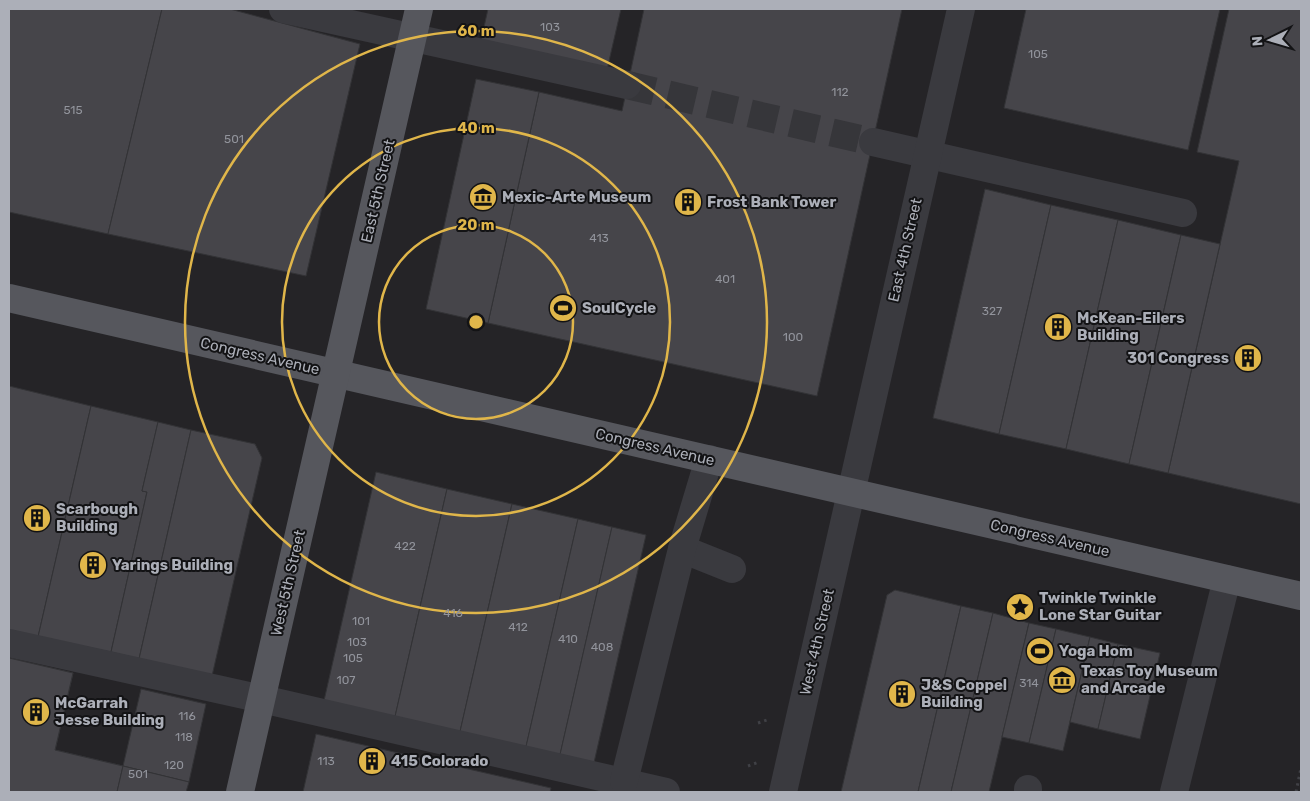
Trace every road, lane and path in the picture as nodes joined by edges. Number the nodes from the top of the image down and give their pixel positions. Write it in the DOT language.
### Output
graph roads {
  1 [pos="283,9"];
  2 [pos="419,9"];
  3 [pos="961,9"];
  4 [pos="412,38"];
  5 [pos="628,85"];
  6 [pos="873,142"];
  7 [pos="927,154"];
  8 [pos="1183,213"];
  9 [pos="9,298"];
  10 [pos="336,373"];
  11 [pos="709,459"];
  12 [pos="851,492"];
  13 [pos="682,549"];
  14 [pos="732,569"];
  15 [pos="1226,578"];
  16 [pos="1301,596"];
  17 [pos="9,644"];
  18 [pos="262,698"];
  19 [pos="1301,768"];
  20 [pos="624,781"];
  21 [pos="240,792"];
  22 [pos="666,792"];
  23 [pos="783,792"];
  24 [pos="1174,792"];
  25 [pos="1296,792"];
  1 -- 4 [label="street"];
  2 -- 4 [label="main road, East 5th Street"];
  3 -- 7 [label="street, East 4th Street"];
  4 -- 5 [label="street"];
  4 -- 10 [label="main road, East 5th Street"];
  6 -- 7 [label="street"];
  7 -- 8 [label="street"];
  7 -- 12 [label="street, East 4th Street"];
  9 -- 10 [label="main road, Congress Avenue"];
  10 -- 11 [label="main road, Congress Avenue"];
  10 -- 18 [label="main road, West 5th Street"];
  11 -- 12 [label="main road, Congress Avenue"];
  11 -- 13 [label="street"];
  12 -- 15 [label="main road, Congress Avenue"];
  12 -- 23 [label="street, West 4th Street"];
  13 -- 14 [label="street"];
  13 -- 20 [label="street"];
  15 -- 16 [label="main road, Congress Avenue"];
  15 -- 24 [label="street"];
  17 -- 18 [label="street"];
  18 -- 20 [label="street"];
  18 -- 21 [label="main road, West 5th Street"];
  19 -- 25 [label="path"];
  20 -- 22 [label="street"];
}
